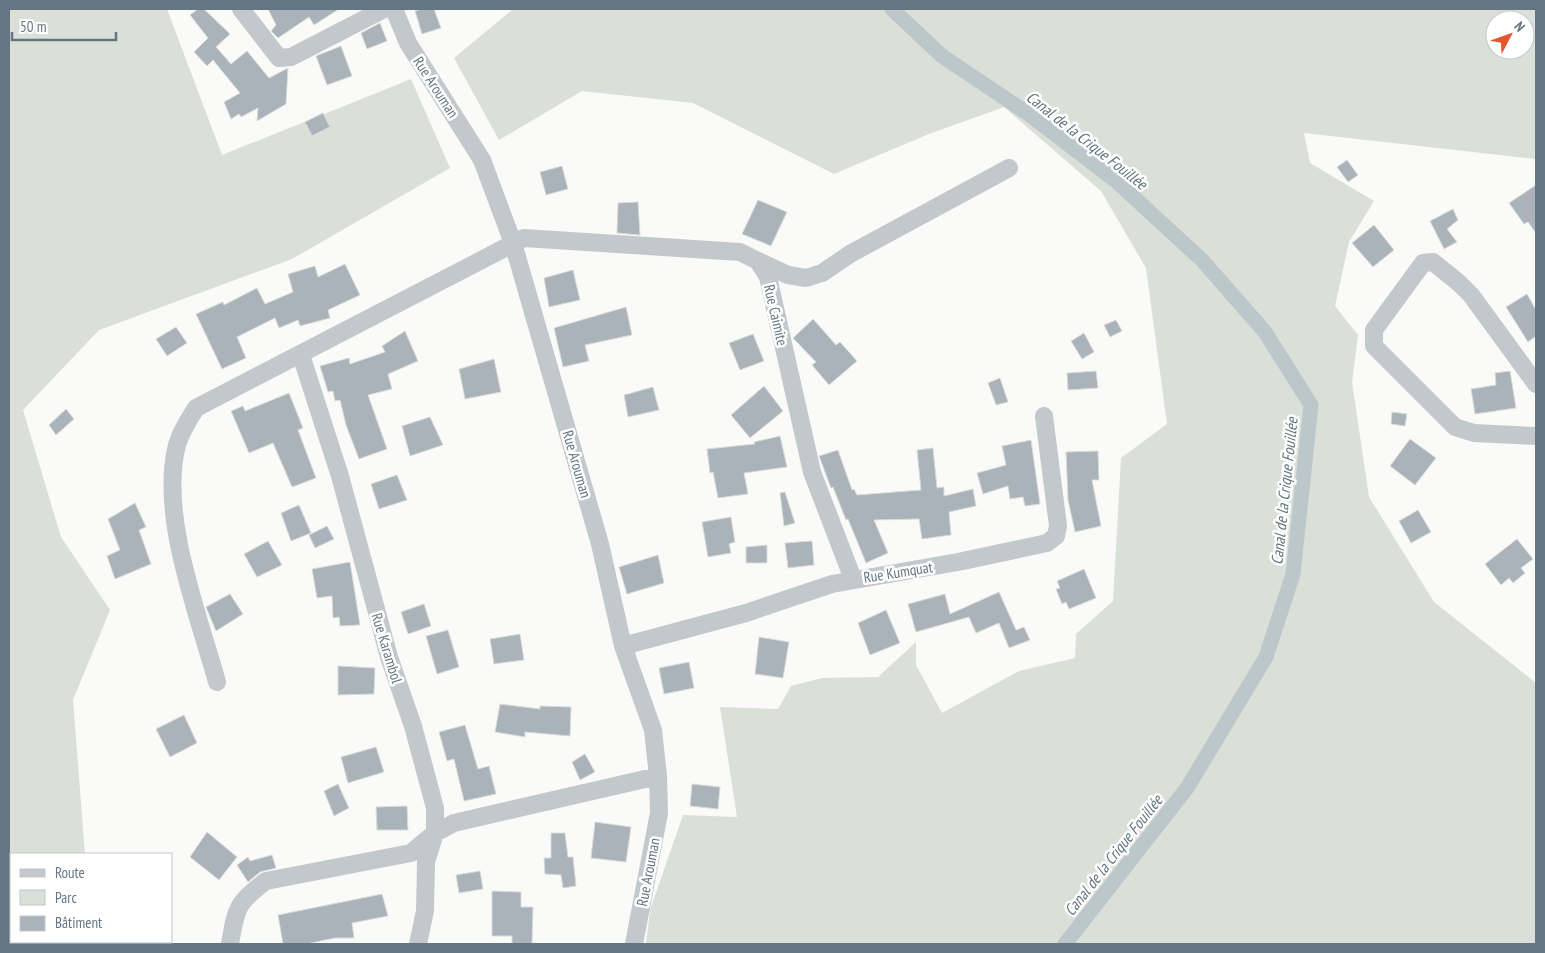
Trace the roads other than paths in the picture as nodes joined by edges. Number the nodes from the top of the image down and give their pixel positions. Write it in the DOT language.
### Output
graph roads {
  1 [pos="242,9"];
  2 [pos="384,9"];
  3 [pos="394,9"];
  4 [pos="1009,168"];
  5 [pos="513,243"];
  6 [pos="758,261"];
  7 [pos="301,355"];
  8 [pos="1536,384"];
  9 [pos="1044,416"];
  10 [pos="1536,436"];
  11 [pos="853,579"];
  12 [pos="623,646"];
  13 [pos="218,682"];
  14 [pos="658,776"];
  15 [pos="435,833"];
  16 [pos="230,944"];
  17 [pos="418,944"];
  18 [pos="634,944"];
  1 -- 2 [label="street"];
  3 -- 5 [label="street, Rue Arouman"];
  4 -- 6 [label="street"];
  5 -- 6 [label="street"];
  5 -- 7 [label="street"];
  5 -- 12 [label="street, Rue Arouman"];
  6 -- 11 [label="street, Rue Caimite"];
  7 -- 13 [label="street"];
  7 -- 15 [label="street, Rue Karambol"];
  8 -- 10 [label="street"];
  9 -- 11 [label="street, Rue Kumquat"];
  11 -- 12 [label="street, Rue Kumquat"];
  12 -- 14 [label="street, Rue Arouman"];
  14 -- 15 [label="street"];
  14 -- 18 [label="street, Rue Arouman"];
  15 -- 16 [label="street"];
  15 -- 17 [label="street, Rue Karambol"];
}
